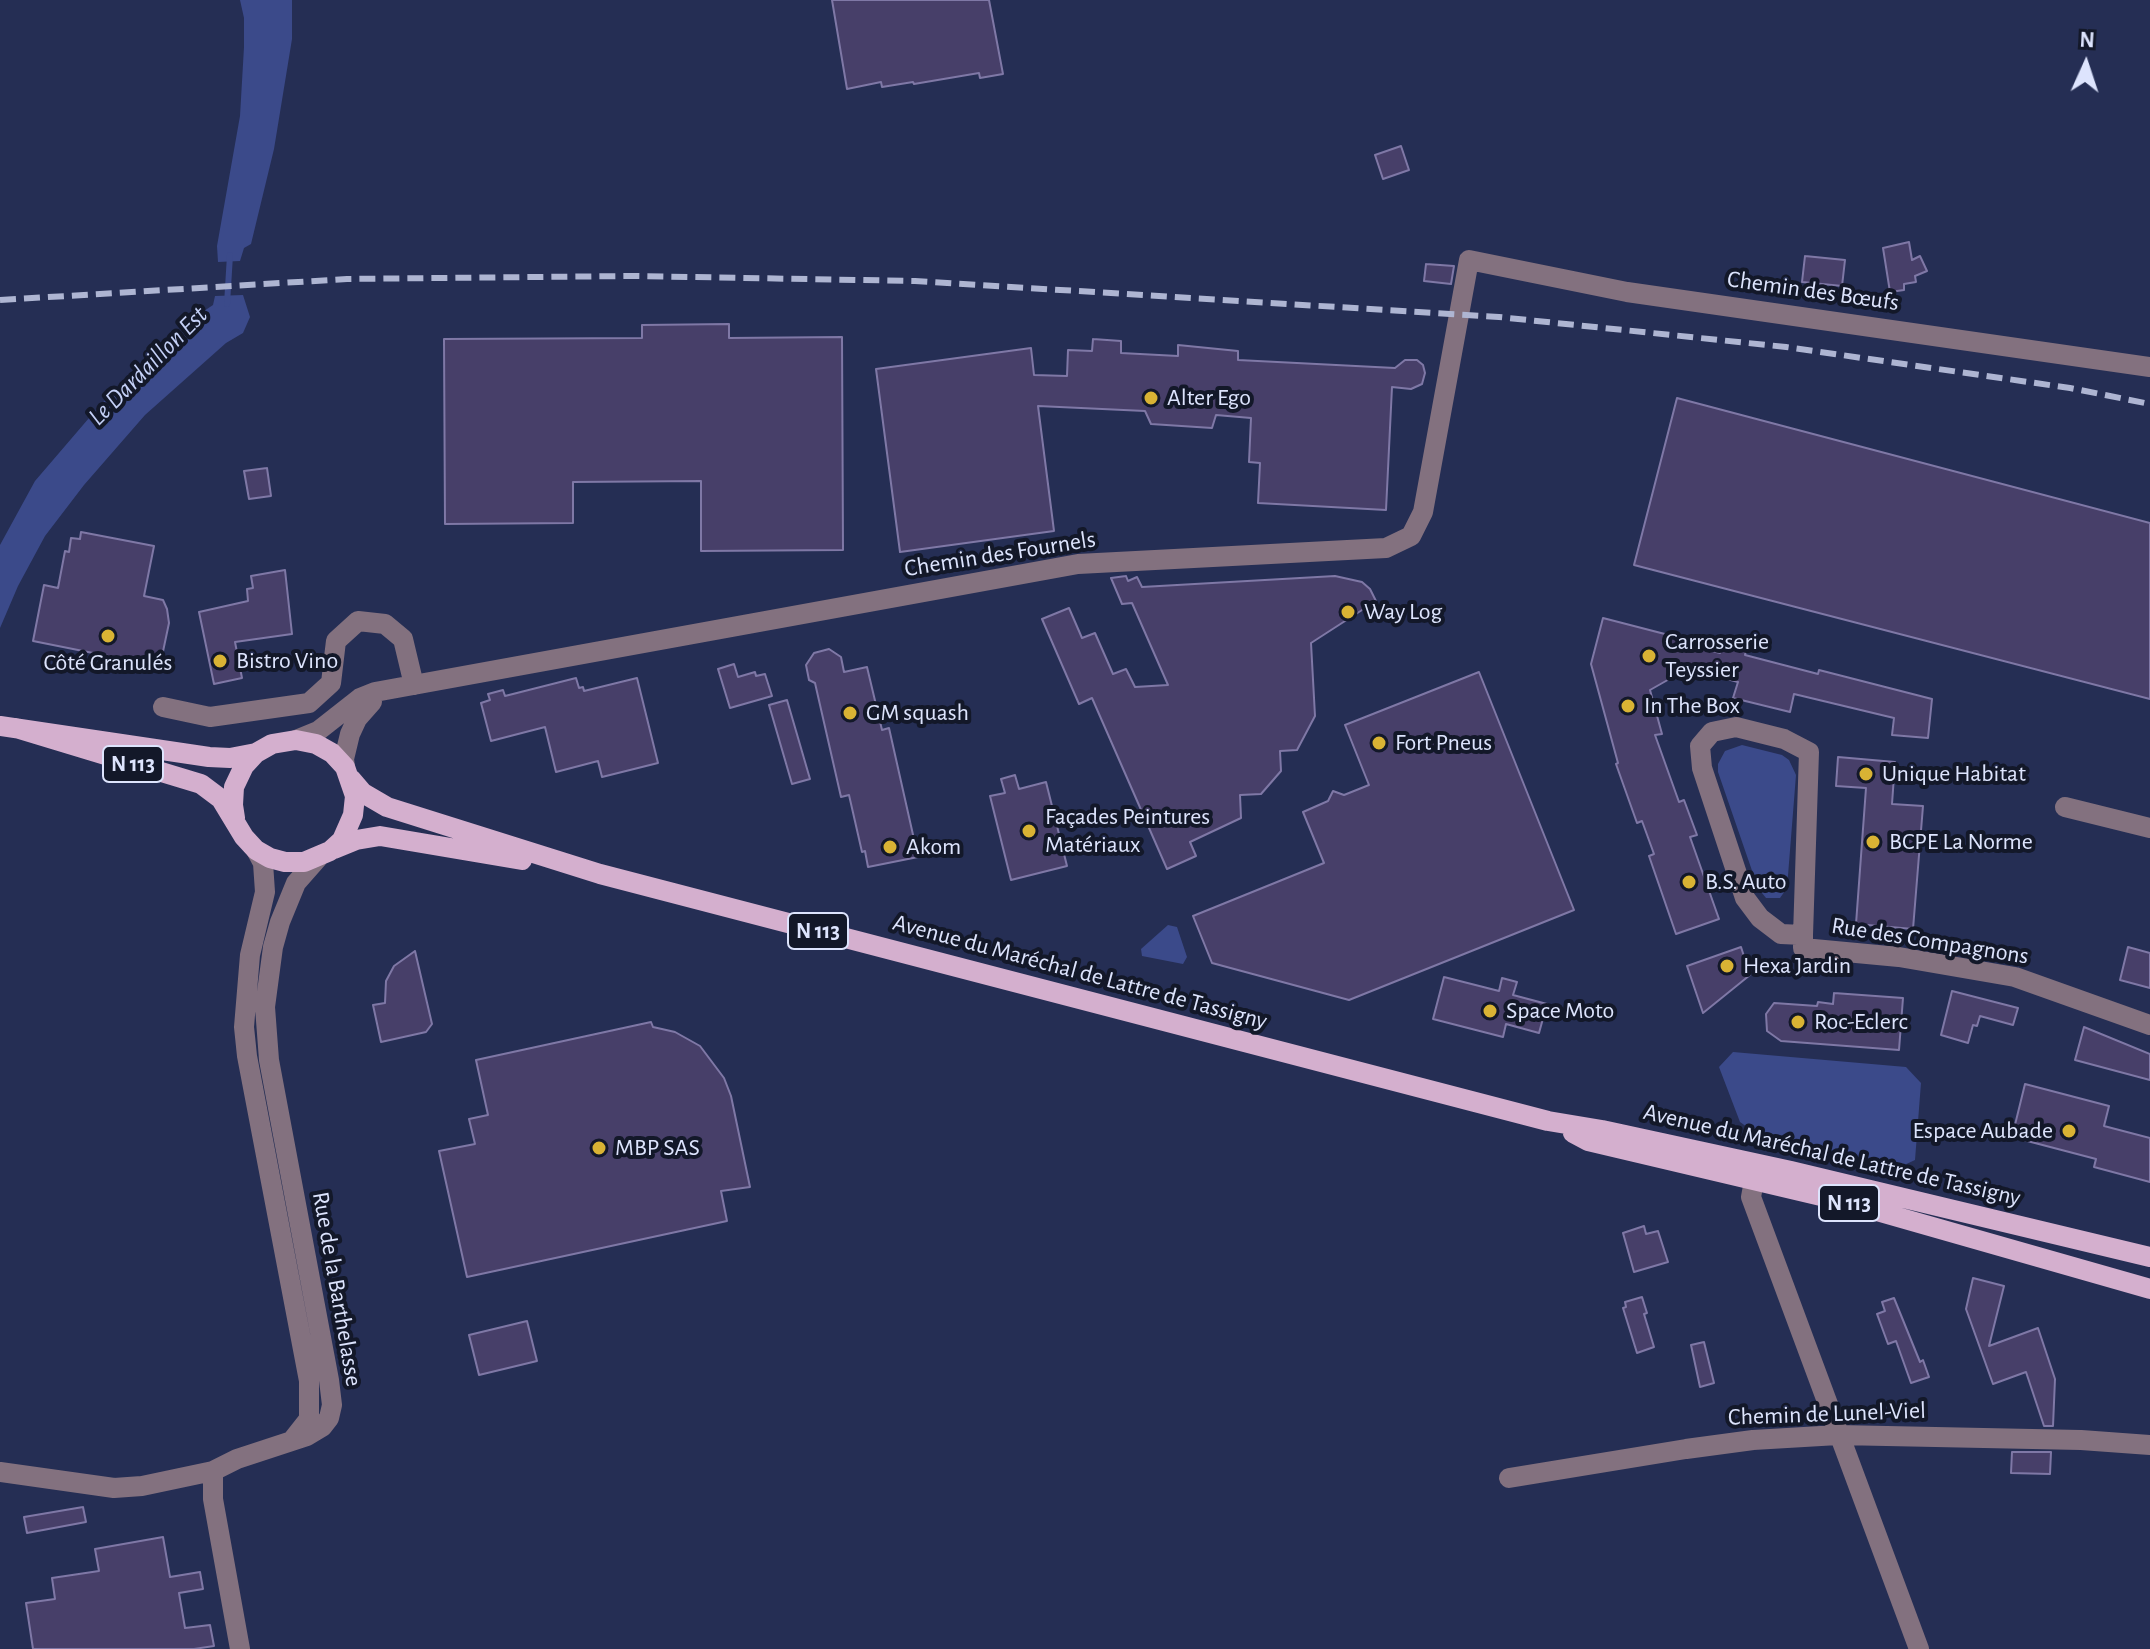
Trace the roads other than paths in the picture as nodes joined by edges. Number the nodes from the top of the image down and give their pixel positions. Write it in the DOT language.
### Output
graph roads {
  1 [pos="1469,260"];
  2 [pos="2150,367"];
  3 [pos="409,686"];
  4 [pos="163,707"];
  5 [pos="8,727"];
  6 [pos="296,740"];
  7 [pos="256,753"];
  8 [pos="348,773"];
  9 [pos="2065,807"];
  10 [pos="236,822"];
  11 [pos="2150,828"];
  12 [pos="256,850"];
  13 [pos="324,854"];
  14 [pos="600,874"];
  15 [pos="1803,935"];
  16 [pos="2150,1025"];
  17 [pos="1548,1121"];
  18 [pos="1754,1181"];
  19 [pos="2150,1257"];
  20 [pos="2150,1289"];
  21 [pos="1838,1435"];
  22 [pos="288,1444"];
  23 [pos="2150,1445"];
  24 [pos="213,1471"];
  25 [pos="0,1472"];
  26 [pos="1509,1478"];
  27 [pos="240,1649"];
  28 [pos="1919,1649"];
  1 -- 2 [label="street, Chemin des Bœufs"];
  1 -- 3 [label="street, Chemin des Fournels"];
  3 -- 4 [label="street"];
  3 -- 6 [label="street, Chemin des Fournels"];
  3 -- 8 [label="street, Chemin des Fournels"];
  5 -- 7 [label="main road, N 113"];
  5 -- 10 [label="main road, N 113"];
  6 -- 7 [label="main road"];
  6 -- 8 [label="main road"];
  7 -- 10 [label="main road"];
  8 -- 13 [label="main road"];
  8 -- 14 [label="main road, Avenue du Maréchal de Lattre de Tassigny / N 113"];
  9 -- 11 [label="street"];
  10 -- 12 [label="main road"];
  12 -- 13 [label="main road"];
  12 -- 22 [label="street, Rue de la Barthelasse"];
  13 -- 14 [label="main road, Avenue du Maréchal de Lattre de Tassigny / N 113"];
  13 -- 22 [label="street, Rue de la Barthelasse"];
  14 -- 17 [label="main road, Avenue du Maréchal de Lattre de Tassigny / N 113"];
  15 -- 15 [label="street, Rue des Compagnons"];
  15 -- 16 [label="street, Rue des Compagnons"];
  17 -- 18 [label="main road, Avenue du Maréchal de Lattre de Tassigny / N 113"];
  17 -- 19 [label="main road, Avenue du Maréchal de Lattre de Tassigny / N 113"];
  18 -- 20 [label="main road, Avenue du Maréchal de Lattre de Tassigny / N 113"];
  18 -- 21 [label="street"];
  21 -- 23 [label="street, Chemin de Lunel-Viel"];
  21 -- 26 [label="street, Chemin de Lunel-Viel"];
  21 -- 28 [label="street"];
  22 -- 24 [label="street"];
  24 -- 25 [label="street"];
  24 -- 27 [label="street"];
}
